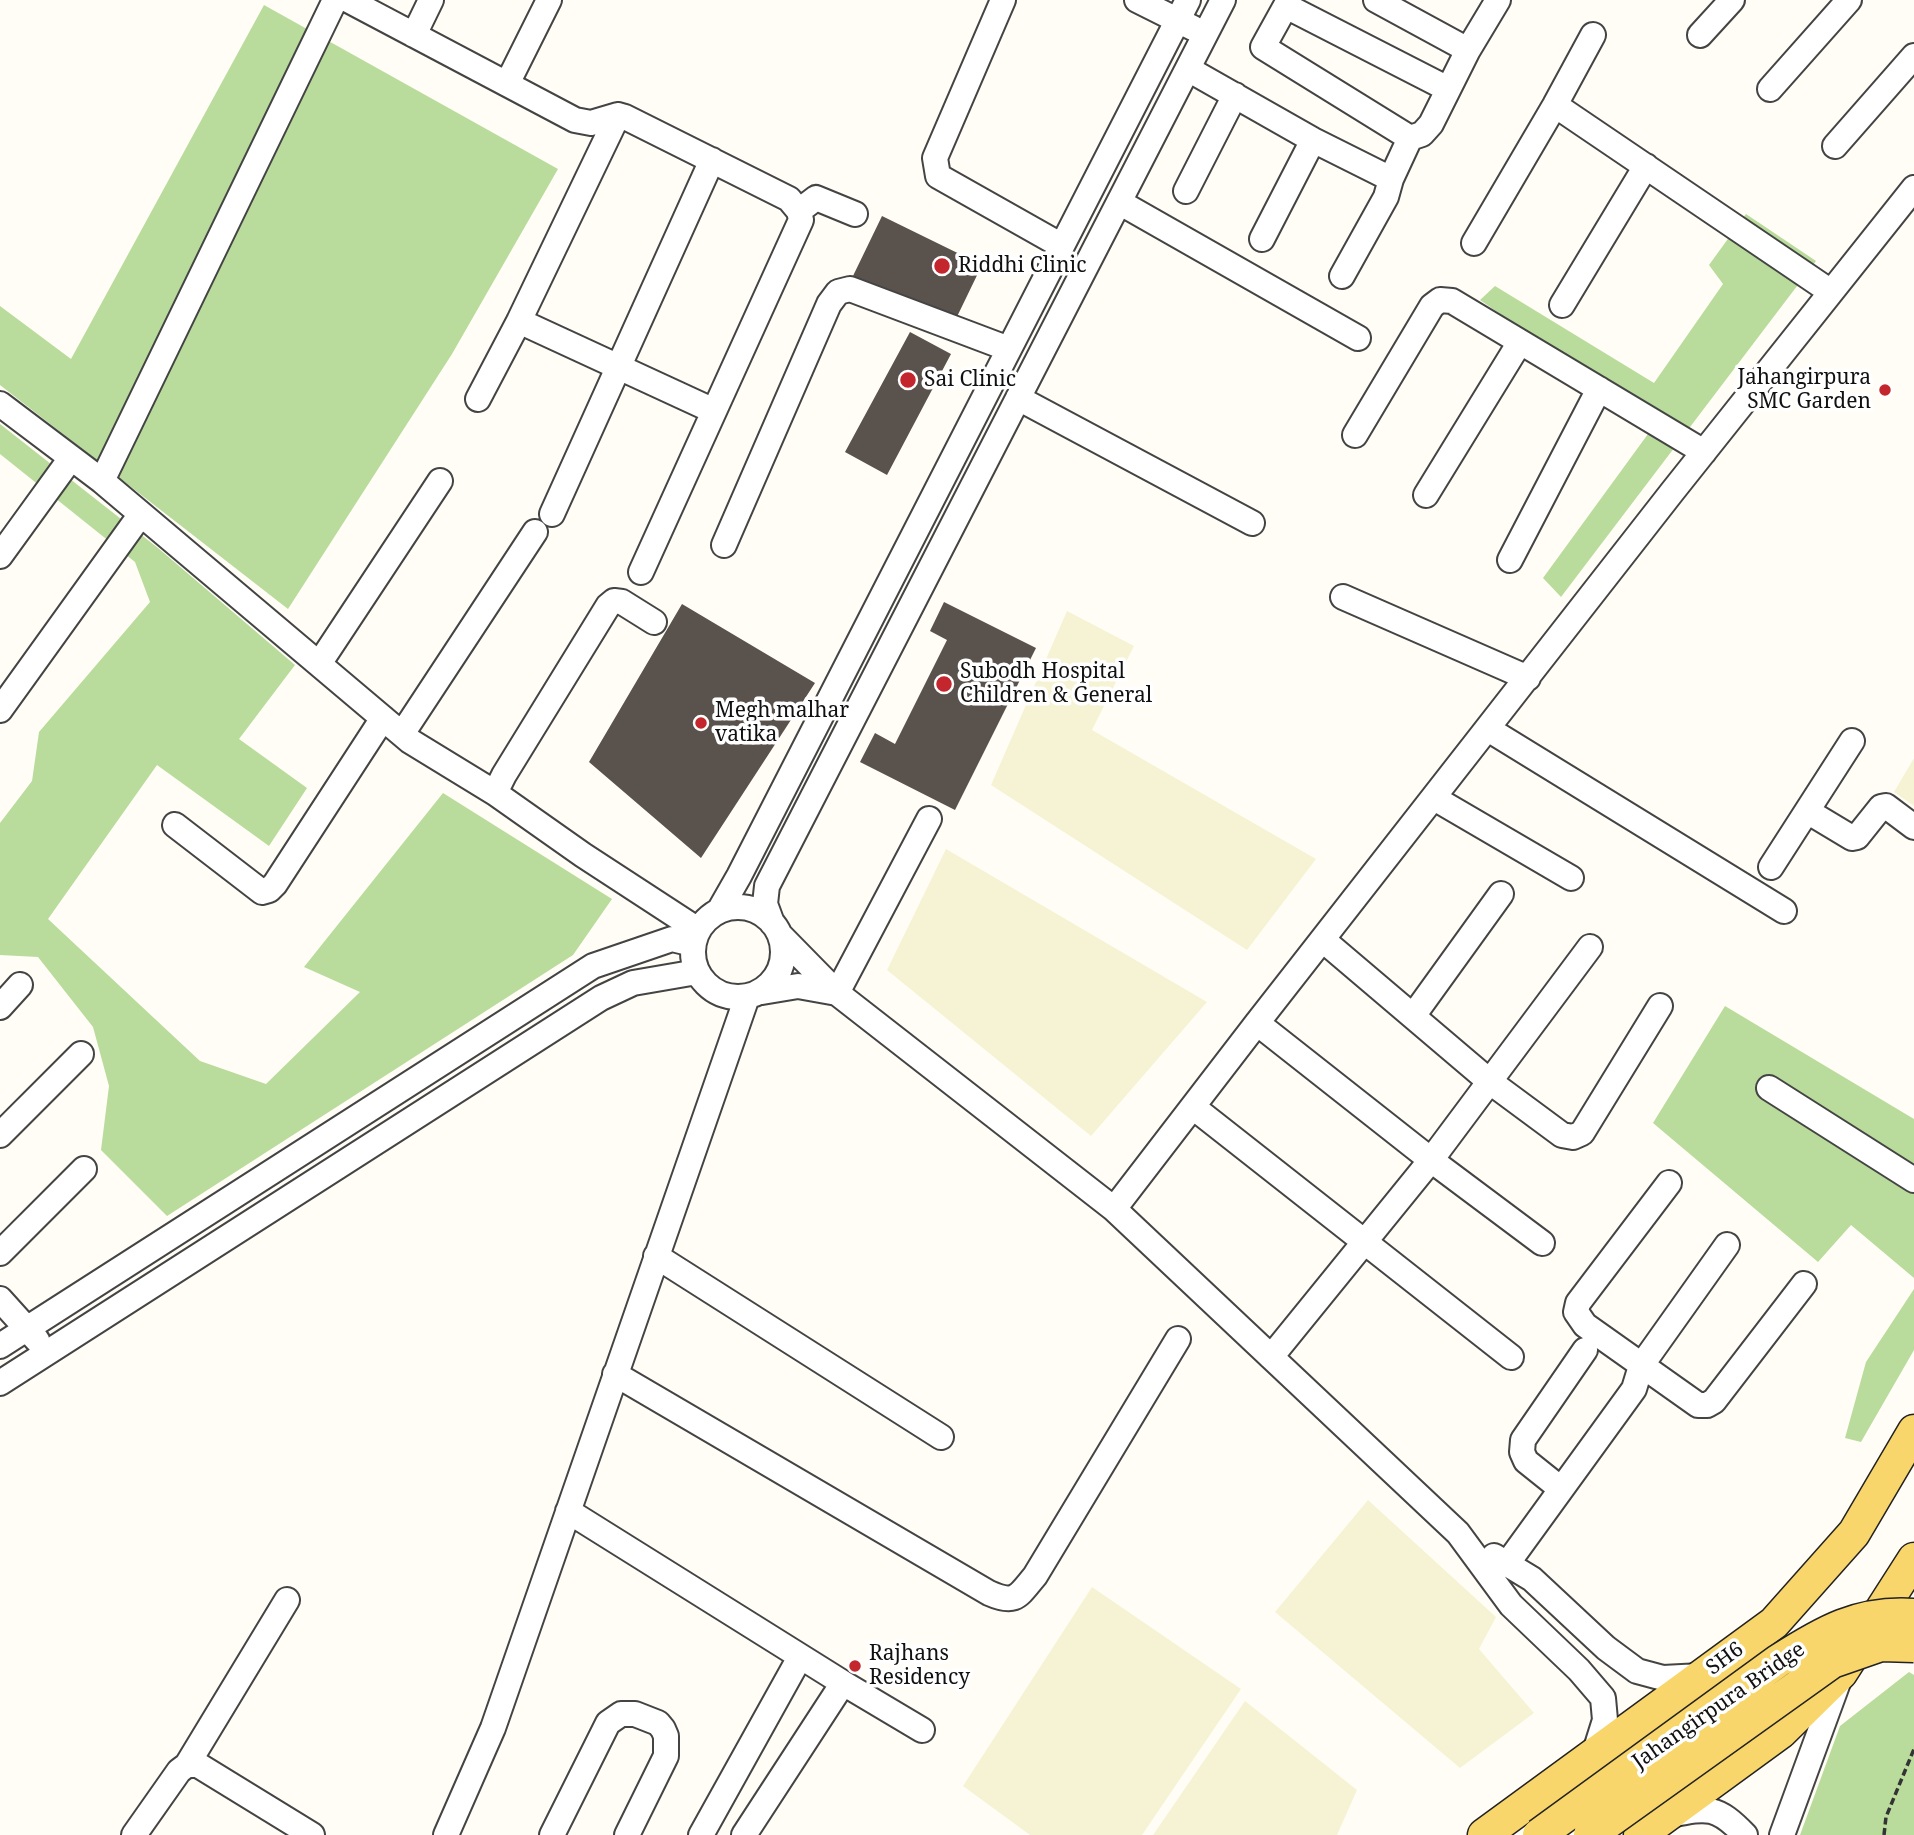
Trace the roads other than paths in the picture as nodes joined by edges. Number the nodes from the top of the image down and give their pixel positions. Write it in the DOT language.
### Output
graph roads {
  1 [pos="335,0"];
  2 [pos="348,0"];
  3 [pos="431,0"];
  4 [pos="549,0"];
  5 [pos="1003,0"];
  6 [pos="1137,0"];
  7 [pos="1223,0"];
  8 [pos="1376,0"];
  9 [pos="1498,0"];
  10 [pos="1732,0"];
  11 [pos="1849,0"];
  12 [pos="1288,3"];
  13 [pos="1183,10"];
  14 [pos="414,35"];
  15 [pos="1205,35"];
  16 [pos="1593,35"];
  17 [pos="1700,35"];
  18 [pos="1468,50"];
  19 [pos="1914,56"];
  20 [pos="1188,69"];
  21 [pos="507,84"];
  22 [pos="1448,89"];
  23 [pos="1770,89"];
  24 [pos="1235,95"];
  25 [pos="1555,105"];
  26 [pos="618,115"];
  27 [pos="1410,138"];
  28 [pos="1313,140"];
  29 [pos="1835,146"];
  30 [pos="712,160"];
  31 [pos="1646,166"];
  32 [pos="1391,179"];
  33 [pos="1914,188"];
  34 [pos="1186,191"];
  35 [pos="1119,202"];
  36 [pos="799,211"];
  37 [pos="855,214"];
  38 [pos="1262,239"];
  39 [pos="1474,243"];
  40 [pos="1062,246"];
  41 [pos="1342,276"];
  42 [pos="1831,292"];
  43 [pos="1562,305"];
  44 [pos="519,321"];
  45 [pos="1358,338"];
  46 [pos="1520,342"];
  47 [pos="1009,349"];
  48 [pos="618,368"];
  49 [pos="1599,389"];
  50 [pos="1018,398"];
  51 [pos="478,400"];
  52 [pos="0,404"];
  53 [pos="714,411"];
  54 [pos="1355,435"];
  55 [pos="1704,452"];
  56 [pos="71,458"];
  57 [pos="102,481"];
  58 [pos="440,481"];
  59 [pos="1426,495"];
  60 [pos="141,514"];
  61 [pos="1252,523"];
  62 [pos="724,545"];
  63 [pos="0,556"];
  64 [pos="1510,560"];
  65 [pos="641,572"];
  66 [pos="1343,597"];
  67 [pos="654,622"];
  68 [pos="319,664"];
  69 [pos="1528,678"];
  70 [pos="0,710"];
  71 [pos="383,718"];
  72 [pos="1488,729"];
  73 [pos="402,734"];
  74 [pos="1852,741"];
  75 [pos="495,793"];
  76 [pos="1434,798"];
  77 [pos="1807,811"];
  78 [pos="929,819"];
  79 [pos="175,825"];
  80 [pos="1914,827"];
  81 [pos="1771,867"];
  82 [pos="1571,878"];
  83 [pos="1501,894"];
  84 [pos="719,911"];
  85 [pos="1784,911"];
  86 [pos="776,930"];
  87 [pos="696,937"];
  88 [pos="1323,940"];
  89 [pos="1590,947"];
  90 [pos="701,978"];
  91 [pos="20,985"];
  92 [pos="837,993"];
  93 [pos="754,994"];
  94 [pos="1660,1006"];
  95 [pos="0,1007"];
  96 [pos="1413,1016"];
  97 [pos="1257,1023"];
  98 [pos="81,1054"];
  99 [pos="726,1055"];
  100 [pos="1489,1081"];
  101 [pos="1769,1088"];
  102 [pos="1193,1107"];
  103 [pos="0,1135"];
  104 [pos="1431,1160"];
  105 [pos="84,1169"];
  106 [pos="1914,1180"];
  107 [pos="1669,1182"];
  108 [pos="1114,1209"];
  109 [pos="1366,1243"];
  110 [pos="1542,1243"];
  111 [pos="1727,1245"];
  112 [pos="0,1253"];
  113 [pos="656,1256"];
  114 [pos="1804,1284"];
  115 [pos="0,1299"];
  116 [pos="27,1328"];
  117 [pos="1178,1339"];
  118 [pos="0,1346"];
  119 [pos="1585,1350"];
  120 [pos="47,1353"];
  121 [pos="1271,1357"];
  122 [pos="1511,1357"];
  123 [pos="1641,1366"];
  124 [pos="615,1374"];
  125 [pos="0,1384"];
  126 [pos="1914,1431"];
  127 [pos="941,1437"];
  128 [pos="1560,1489"];
  129 [pos="568,1511"];
  130 [pos="1458,1534"];
  131 [pos="1914,1559"];
  132 [pos="1507,1564"];
  133 [pos="287,1600"];
  134 [pos="1914,1615"];
  135 [pos="1914,1646"];
  136 [pos="800,1657"];
  137 [pos="1841,1673"];
  138 [pos="1701,1676"];
  139 [pos="843,1683"];
  140 [pos="922,1731"];
  141 [pos="1754,1753"];
  142 [pos="1594,1755"];
  143 [pos="187,1765"];
  144 [pos="1652,1827"];
  145 [pos="134,1835"];
  146 [pos="312,1835"];
  147 [pos="446,1835"];
  148 [pos="552,1835"];
  149 [pos="627,1835"];
  150 [pos="701,1835"];
  151 [pos="744,1835"];
  152 [pos="1484,1835"];
  153 [pos="1539,1835"];
  154 [pos="1590,1835"];
  155 [pos="1745,1835"];
  156 [pos="1782,1835"];
  1 -- 57 [label="street"];
  2 -- 14 [label="street"];
  3 -- 14 [label="street"];
  4 -- 21 [label="street"];
  5 -- 40 [label="street"];
  6 -- 13 [label="street"];
  7 -- 15 [label="street"];
  8 -- 18 [label="street"];
  9 -- 18 [label="street"];
  10 -- 17 [label="street"];
  11 -- 23 [label="street"];
  12 -- 22 [label="street"];
  12 -- 27 [label="street"];
  13 -- 15 [label="street"];
  13 -- 40 [label="street"];
  14 -- 21 [label="street"];
  15 -- 20 [label="street"];
  16 -- 25 [label="street"];
  18 -- 22 [label="street"];
  19 -- 29 [label="street"];
  20 -- 24 [label="street"];
  20 -- 35 [label="street"];
  21 -- 26 [label="street"];
  22 -- 27 [label="street"];
  24 -- 28 [label="street"];
  24 -- 34 [label="street"];
  25 -- 31 [label="street"];
  25 -- 39 [label="street"];
  26 -- 30 [label="street"];
  26 -- 44 [label="street"];
  27 -- 32 [label="street"];
  28 -- 32 [label="street"];
  28 -- 38 [label="street"];
  30 -- 36 [label="street"];
  30 -- 48 [label="street"];
  31 -- 42 [label="street"];
  31 -- 43 [label="street"];
  32 -- 41 [label="street"];
  33 -- 42 [label="street"];
  35 -- 45 [label="street"];
  35 -- 50 [label="street"];
  36 -- 37 [label="street"];
  36 -- 53 [label="street"];
  40 -- 47 [label="street"];
  42 -- 55 [label="street"];
  44 -- 48 [label="street"];
  44 -- 51 [label="street"];
  46 -- 49 [label="street"];
  46 -- 54 [label="street"];
  46 -- 59 [label="street"];
  47 -- 62 [label="street"];
  47 -- 84 [label="street"];
  48 -- 53 [label="street"];
  48 -- 73 [label="street"];
  49 -- 55 [label="street"];
  49 -- 64 [label="street"];
  50 -- 61 [label="street"];
  50 -- 86 [label="street"];
  52 -- 56 [label="street"];
  53 -- 65 [label="street"];
  55 -- 69 [label="street"];
  56 -- 57 [label="street"];
  56 -- 63 [label="street"];
  57 -- 60 [label="street"];
  58 -- 68 [label="street"];
  60 -- 68 [label="street"];
  60 -- 70 [label="street"];
  66 -- 69 [label="street"];
  67 -- 75 [label="street"];
  68 -- 71 [label="street"];
  69 -- 72 [label="street"];
  71 -- 73 [label="street"];
  71 -- 79 [label="street"];
  72 -- 76 [label="street"];
  72 -- 85 [label="street"];
  73 -- 75 [label="street"];
  74 -- 77 [label="street"];
  75 -- 87 [label="street"];
  76 -- 82 [label="street"];
  76 -- 88 [label="street"];
  77 -- 80 [label="street"];
  77 -- 81 [label="street"];
  78 -- 92 [label="street"];
  83 -- 96 [label="street"];
  84 -- 86 [label="street"];
  84 -- 87 [label="street"];
  86 -- 92 [label="street"];
  86 -- 93 [label="street"];
  87 -- 90 [label="street"];
  87 -- 116 [label="street"];
  88 -- 96 [label="street"];
  88 -- 97 [label="street"];
  89 -- 100 [label="street"];
  90 -- 93 [label="street"];
  90 -- 99 [label="street"];
  90 -- 120 [label="street"];
  91 -- 95 [label="street"];
  92 -- 93 [label="street"];
  92 -- 108 [label="street"];
  93 -- 99 [label="street"];
  94 -- 100 [label="street"];
  96 -- 100 [label="street"];
  97 -- 102 [label="street"];
  97 -- 104 [label="street"];
  98 -- 103 [label="street"];
  99 -- 113 [label="street"];
  100 -- 104 [label="street"];
  101 -- 106 [label="street"];
  102 -- 108 [label="street"];
  102 -- 109 [label="street"];
  104 -- 109 [label="street"];
  104 -- 110 [label="street"];
  105 -- 112 [label="street"];
  107 -- 123 [label="street"];
  108 -- 121 [label="street"];
  109 -- 121 [label="street"];
  109 -- 122 [label="street"];
  111 -- 123 [label="street"];
  113 -- 124 [label="street"];
  113 -- 127 [label="street"];
  114 -- 123 [label="street"];
  115 -- 116 [label="street"];
  116 -- 118 [label="street"];
  116 -- 120 [label="street"];
  117 -- 124 [label="street"];
  119 -- 128 [label="street"];
  120 -- 125 [label="street"];
  121 -- 130 [label="street"];
  123 -- 128 [label="street"];
  124 -- 129 [label="street"];
  126 -- 138 [label="main road, SH6"];
  128 -- 132 [label="street"];
  129 -- 136 [label="street"];
  129 -- 147 [label="street"];
  130 -- 132 [label="street"];
  130 -- 142 [label="street"];
  131 -- 137 [label="main road"];
  132 -- 138 [label="street"];
  133 -- 143 [label="street"];
  134 -- 153 [label="main road, Jahangirpura Bridge, bridge"];
  135 -- 154 [label="main road, Jahangirpura Bridge, bridge"];
  136 -- 139 [label="street"];
  136 -- 150 [label="street"];
  137 -- 141 [label="main road"];
  137 -- 156 [label="street"];
  138 -- 141 [label="street"];
  138 -- 142 [label="main road, SH6"];
  139 -- 140 [label="street"];
  139 -- 151 [label="street"];
  141 -- 144 [label="main road"];
  142 -- 144 [label="street"];
  142 -- 152 [label="main road, SH6"];
  143 -- 145 [label="street"];
  143 -- 146 [label="street"];
  144 -- 155 [label="street"];
  148 -- 149 [label="street"];
}
